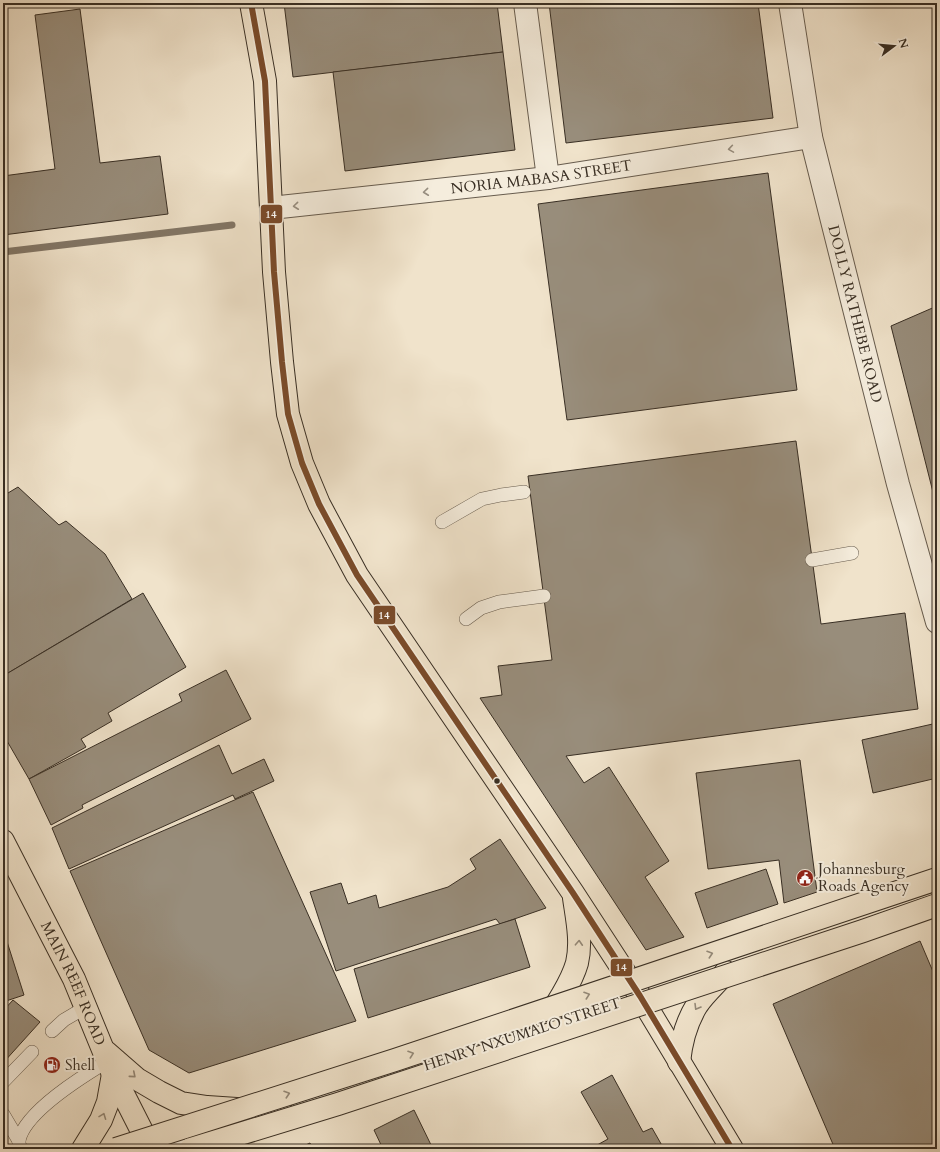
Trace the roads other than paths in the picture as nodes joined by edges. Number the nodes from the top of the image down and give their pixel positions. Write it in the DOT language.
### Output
graph roads {
  1 [pos="251,3"];
  2 [pos="525,3"];
  3 [pos="790,3"];
  4 [pos="811,137"];
  5 [pos="548,178"];
  6 [pos="271,208"];
  7 [pos="524,492"];
  8 [pos="442,522"];
  9 [pos="852,553"];
  10 [pos="812,560"];
  11 [pos="544,596"];
  12 [pos="466,619"];
  13 [pos="937,622"];
  14 [pos="3,841"];
  15 [pos="937,880"];
  16 [pos="574,893"];
  17 [pos="937,899"];
  18 [pos="937,904"];
  19 [pos="730,966"];
  20 [pos="640,996"];
  21 [pos="86,1007"];
  22 [pos="541,1028"];
  23 [pos="52,1031"];
  24 [pos="32,1052"];
  25 [pos="108,1061"];
  26 [pos="679,1062"];
  27 [pos="3,1082"];
  28 [pos="282,1112"];
  29 [pos="3,1114"];
  30 [pos="20,1145"];
  31 [pos="83,1149"];
  32 [pos="116,1149"];
  33 [pos="151,1149"];
  34 [pos="191,1149"];
  35 [pos="732,1149"];
  1 -- 6 [label="main road"];
  2 -- 5 [label="street"];
  3 -- 4 [label="street, DOLLY RATHEBE ROAD"];
  4 -- 5 [label="street, NORIA MABASA STREET, one-way"];
  4 -- 13 [label="street, DOLLY RATHEBE ROAD"];
  5 -- 6 [label="street, NORIA MABASA STREET, one-way"];
  6 -- 16 [label="main road"];
  7 -- 8 [label="lane"];
  9 -- 10 [label="lane"];
  11 -- 12 [label="lane"];
  14 -- 21 [label="main road, MAIN REEF ROAD"];
  32 -- 15 [label="main road, one-way, bridge"];
  16 -- 20 [label="main road"];
  22 -- 16 [label="main road, one-way"];
  17 -- 19 [label="street, HENRY NXUMALO STREET"];
  18 -- 34 [label="main road, bridge"];
  19 -- 20 [label="street, HENRY NXUMALO STREET"];
  19 -- 26 [label="main road, one-way"];
  20 -- 22 [label="street, HENRY NXUMALO STREET"];
  20 -- 26 [label="main road"];
  21 -- 23 [label="lane"];
  21 -- 25 [label="main road, MAIN REEF ROAD"];
  22 -- 28 [label="street, HENRY NXUMALO STREET"];
  24 -- 27 [label="lane"];
  25 -- 28 [label="main road, one-way"];
  25 -- 30 [label="lane"];
  31 -- 25 [label="main road, one-way"];
  25 -- 33 [label="main road, MAIN REEF ROAD"];
  26 -- 35 [label="main road"];
  28 -- 33 [label="street, HENRY NXUMALO STREET"];
  29 -- 30 [label="lane"];
}
